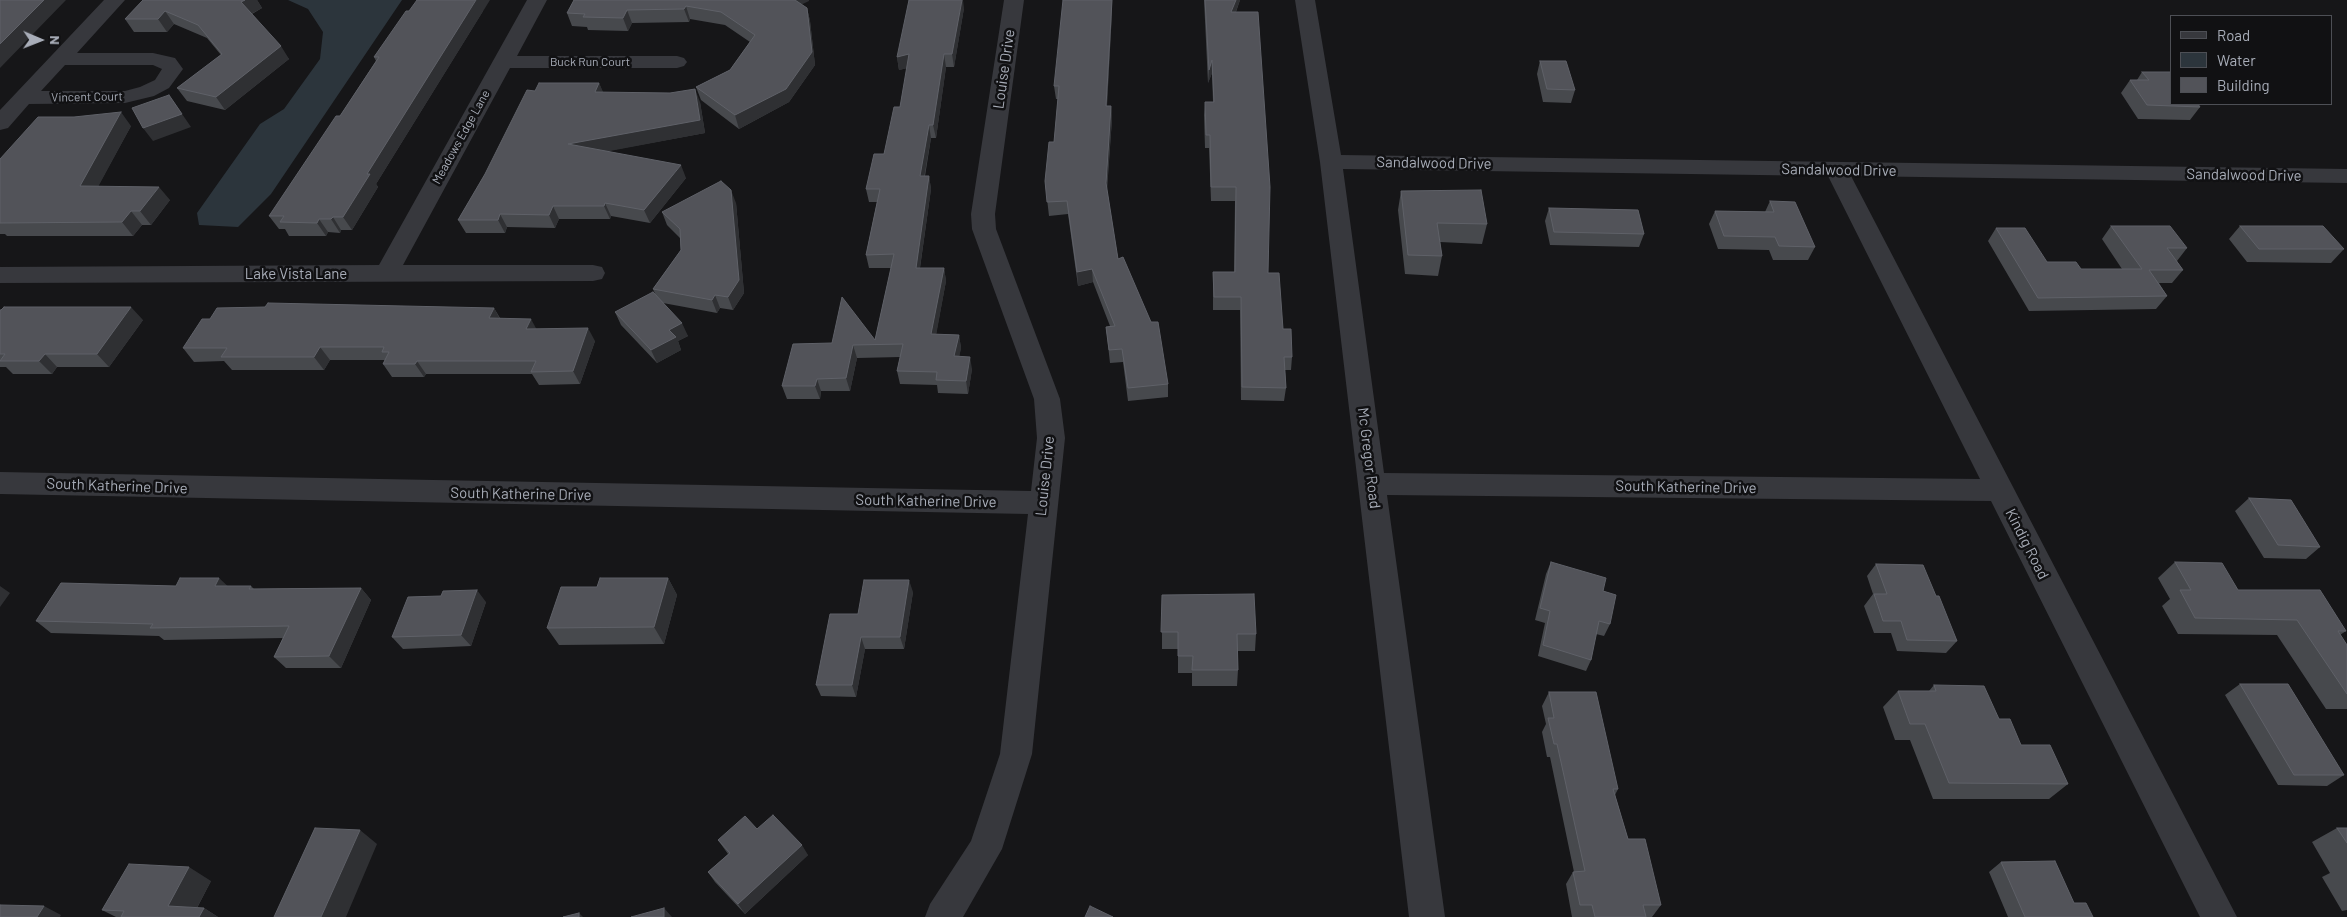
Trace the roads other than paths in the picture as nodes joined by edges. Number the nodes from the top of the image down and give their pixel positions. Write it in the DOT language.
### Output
graph roads {
  1 [pos="115,0"];
  2 [pos="537,0"];
  3 [pos="1014,0"];
  4 [pos="1305,0"];
  5 [pos="60,59"];
  6 [pos="503,62"];
  7 [pos="677,62"];
  8 [pos="24,98"];
  9 [pos="0,123"];
  10 [pos="1331,162"];
  11 [pos="1836,170"];
  12 [pos="2347,176"];
  13 [pos="593,273"];
  14 [pos="386,274"];
  15 [pos="0,275"];
  16 [pos="0,483"];
  17 [pos="1372,484"];
  18 [pos="2000,490"];
  19 [pos="1043,503"];
  20 [pos="943,917"];
  21 [pos="1427,917"];
  22 [pos="2219,917"];
  1 -- 5 [label="street"];
  2 -- 6 [label="street, Meadows Edge Lane"];
  3 -- 19 [label="street, Louise Drive"];
  4 -- 10 [label="street, Mc Gregor Road"];
  5 -- 8 [label="street"];
  5 -- 8 [label="street, Vincent Court"];
  6 -- 7 [label="street, Buck Run Court"];
  6 -- 14 [label="street, Meadows Edge Lane"];
  8 -- 9 [label="street"];
  10 -- 11 [label="street, Sandalwood Drive"];
  10 -- 17 [label="street, Mc Gregor Road"];
  11 -- 12 [label="street, Sandalwood Drive"];
  11 -- 18 [label="street, Kindig Road"];
  13 -- 14 [label="street, Lake Vista Lane"];
  14 -- 15 [label="street, Lake Vista Lane"];
  16 -- 19 [label="street, South Katherine Drive"];
  17 -- 18 [label="street, South Katherine Drive"];
  17 -- 21 [label="street, Mc Gregor Road"];
  18 -- 22 [label="street, Kindig Road"];
  19 -- 20 [label="street, Louise Drive"];
}
